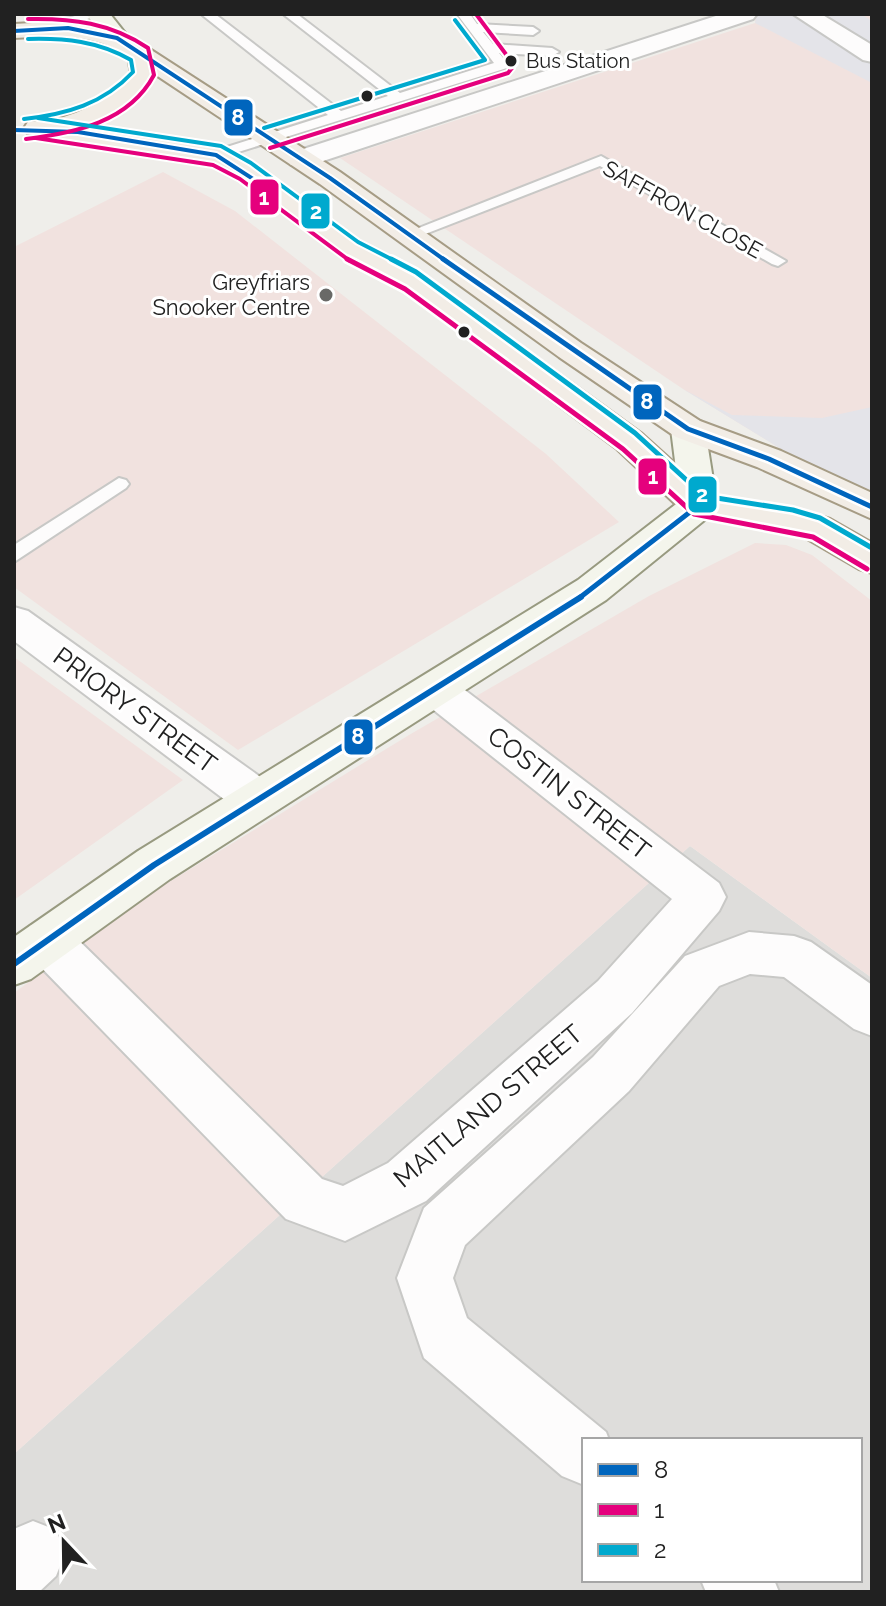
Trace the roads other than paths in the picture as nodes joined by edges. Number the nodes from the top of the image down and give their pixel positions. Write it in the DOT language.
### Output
graph roads {
  1 [pos="100,14"];
  2 [pos="207,14"];
  3 [pos="289,14"];
  4 [pos="745,14"];
  5 [pos="805,14"];
  6 [pos="473,29"];
  7 [pos="21,30"];
  8 [pos="117,38"];
  9 [pos="552,52"];
  10 [pos="140,54"];
  11 [pos="872,55"];
  12 [pos="397,97"];
  13 [pos="337,115"];
  14 [pos="25,129"];
  15 [pos="267,138"];
  16 [pos="216,155"];
  17 [pos="301,159"];
  18 [pos="409,235"];
  19 [pos="778,261"];
  20 [pos="688,429"];
  21 [pos="119,484"];
  22 [pos="699,505"];
  23 [pos="872,507"];
  24 [pos="14,555"];
  25 [pos="872,560"];
  26 [pos="14,621"];
  27 [pos="435,689"];
  28 [pos="257,799"];
  29 [pos="703,897"];
  30 [pos="30,952"];
  31 [pos="872,1013"];
  32 [pos="582,1452"];
  1 -- 7 [label="lane"];
  1 -- 8 [label="street"];
  2 -- 13 [label="lane"];
  3 -- 12 [label="lane"];
  4 -- 17 [label="street"];
  5 -- 11 [label="street"];
  6 -- 6 [label="lane"];
  6 -- 9 [label="lane"];
  6 -- 12 [label="lane"];
  7 -- 8 [label="main road"];
  8 -- 10 [label="main road"];
  10 -- 14 [label="main road"];
  10 -- 15 [label="main road"];
  12 -- 13 [label="lane"];
  13 -- 15 [label="lane"];
  14 -- 16 [label="main road"];
  15 -- 16 [label="lane"];
  15 -- 17 [label="main road"];
  16 -- 22 [label="main road"];
  17 -- 18 [label="main road"];
  18 -- 19 [label="lane, SAFFRON CLOSE"];
  18 -- 20 [label="main road"];
  20 -- 22 [label="street"];
  20 -- 23 [label="main road"];
  21 -- 24 [label="lane"];
  22 -- 25 [label="main road"];
  22 -- 27 [label="street"];
  26 -- 28 [label="street, PRIORY STREET"];
  27 -- 28 [label="street"];
  27 -- 29 [label="street, COSTIN STREET"];
  28 -- 30 [label="street"];
  29 -- 30 [label="street, MAITLAND STREET"];
  31 -- 32 [label="street, MAITLAND STREET"];
}
